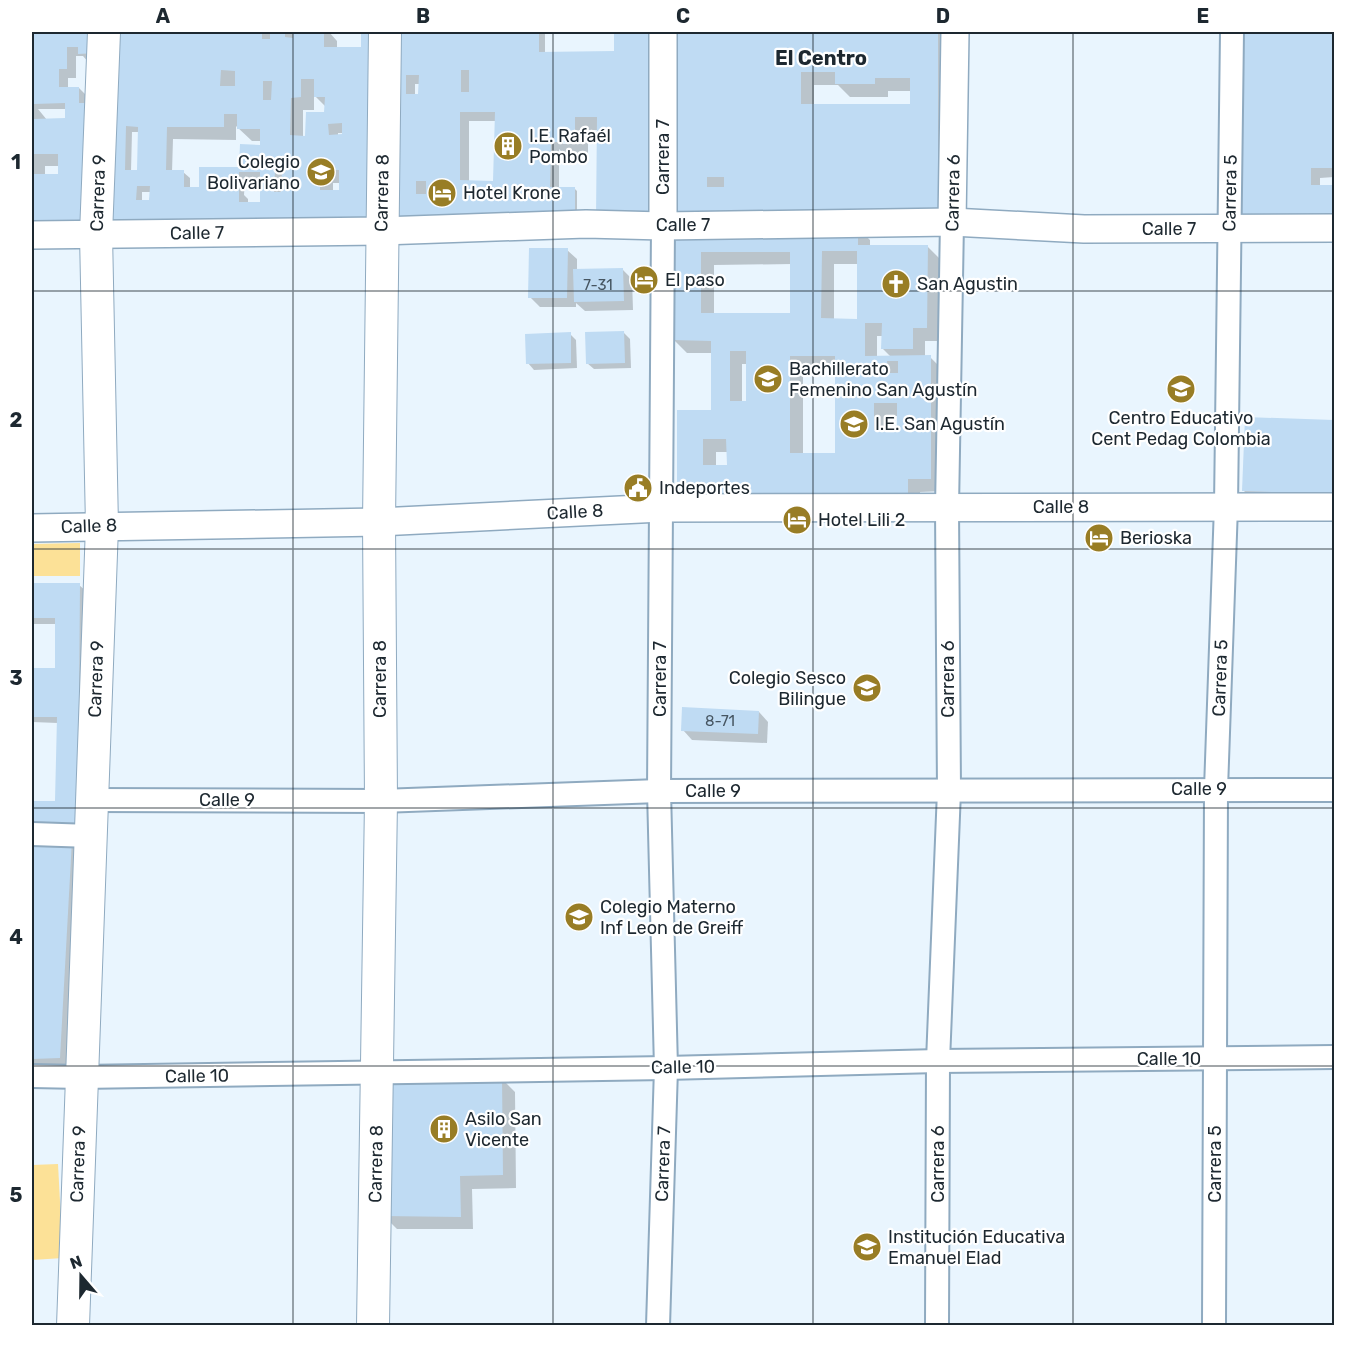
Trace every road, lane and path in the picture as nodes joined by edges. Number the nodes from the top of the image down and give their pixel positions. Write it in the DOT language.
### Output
graph roads {
  1 [pos="104,32"];
  2 [pos="385,32"];
  3 [pos="663,32"];
  4 [pos="955,32"];
  5 [pos="1232,32"];
  6 [pos="952,222"];
  7 [pos="663,226"];
  8 [pos="1335,228"];
  9 [pos="1229,229"];
  10 [pos="382,231"];
  11 [pos="96,234"];
  12 [pos="32,235"];
  13 [pos="1226,506"];
  14 [pos="1335,507"];
  15 [pos="661,508"];
  16 [pos="947,508"];
  17 [pos="378,522"];
  18 [pos="102,526"];
  19 [pos="32,528"];
  20 [pos="1216,789"];
  21 [pos="659,790"];
  22 [pos="1335,790"];
  23 [pos="949,791"];
  24 [pos="92,800"];
  25 [pos="381,801"];
  26 [pos="32,834"];
  27 [pos="92,836"];
  28 [pos="1335,1057"];
  29 [pos="1215,1058"];
  30 [pos="939,1061"];
  31 [pos="666,1068"];
  32 [pos="378,1073"];
  33 [pos="32,1076"];
  34 [pos="81,1077"];
  35 [pos="73,1326"];
  36 [pos="372,1326"];
  37 [pos="658,1326"];
  38 [pos="938,1326"];
  39 [pos="1214,1326"];
  1 -- 11 [label="main road, Carrera 9"];
  2 -- 10 [label="main road, Carrera 8"];
  3 -- 7 [label="street, Carrera 7"];
  4 -- 6 [label="street, Carrera 6"];
  5 -- 9 [label="street, Carrera 5"];
  6 -- 7 [label="street, Calle 7"];
  6 -- 9 [label="street, Calle 7"];
  6 -- 16 [label="street, Carrera 6"];
  7 -- 10 [label="street, Calle 7"];
  7 -- 15 [label="street, Carrera 7"];
  8 -- 9 [label="street, Calle 7"];
  9 -- 13 [label="street, Carrera 5"];
  10 -- 11 [label="street, Calle 7"];
  10 -- 17 [label="main road, Carrera 8"];
  11 -- 12 [label="street, Calle 7"];
  11 -- 18 [label="main road, Carrera 9"];
  13 -- 14 [label="street, Calle 8"];
  13 -- 16 [label="street, Calle 8"];
  13 -- 20 [label="street, Carrera 5"];
  15 -- 16 [label="street, Calle 8"];
  15 -- 17 [label="street, Calle 8"];
  15 -- 21 [label="street, Carrera 7"];
  16 -- 23 [label="street, Carrera 6"];
  17 -- 18 [label="street, Calle 8"];
  17 -- 25 [label="main road, Carrera 8"];
  18 -- 19 [label="street, Calle 8"];
  18 -- 24 [label="main road, Carrera 9"];
  20 -- 22 [label="street, Calle 9"];
  20 -- 23 [label="street, Calle 9"];
  20 -- 29 [label="street, Carrera 5"];
  21 -- 23 [label="street, Calle 9"];
  21 -- 25 [label="street, Calle 9"];
  21 -- 31 [label="street, Carrera 7"];
  23 -- 30 [label="street, Carrera 6"];
  24 -- 25 [label="street, Calle 9"];
  24 -- 27 [label="main road, Carrera 9"];
  25 -- 32 [label="main road, Carrera 8"];
  26 -- 27 [label="street"];
  27 -- 34 [label="main road, Carrera 9"];
  28 -- 29 [label="street, Calle 10"];
  29 -- 30 [label="street, Calle 10"];
  29 -- 39 [label="street, Carrera 5"];
  30 -- 31 [label="street, Calle 10"];
  30 -- 38 [label="street, Carrera 6"];
  31 -- 32 [label="street, Calle 10"];
  31 -- 37 [label="street, Carrera 7"];
  32 -- 34 [label="street, Calle 10"];
  32 -- 36 [label="main road, Carrera 8"];
  33 -- 34 [label="street, Calle 10"];
  34 -- 35 [label="main road, Carrera 9"];
}
